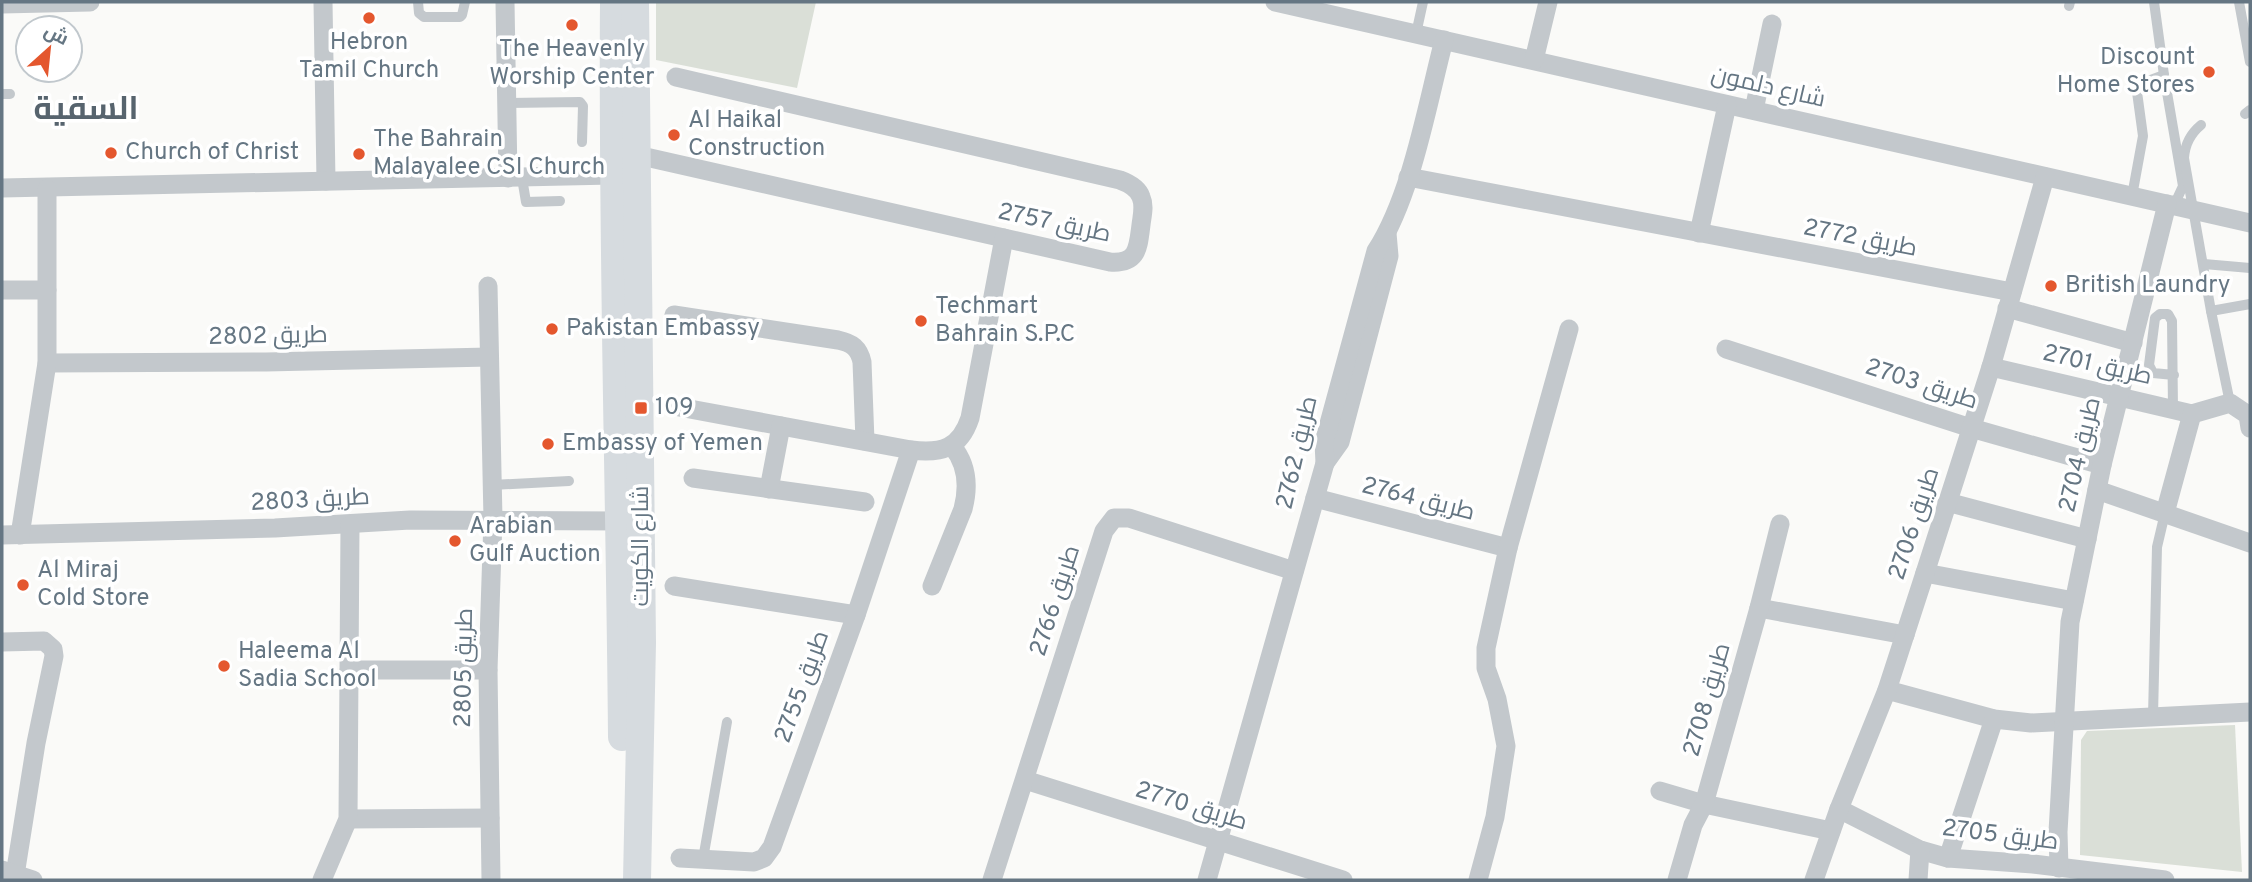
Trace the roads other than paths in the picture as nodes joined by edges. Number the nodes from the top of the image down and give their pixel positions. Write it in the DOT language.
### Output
graph roads {
  1 [pos="81,2"];
  2 [pos="90,2"];
  3 [pos="323,2"];
  4 [pos="418,2"];
  5 [pos="465,2"];
  6 [pos="505,2"];
  7 [pos="614,2"];
  8 [pos="635,2"];
  9 [pos="1275,2"];
  10 [pos="1423,2"];
  11 [pos="1548,2"];
  12 [pos="2154,2"];
  13 [pos="2239,2"];
  14 [pos="2,4"];
  15 [pos="1772,24"];
  16 [pos="1416,34"];
  17 [pos="1444,40"];
  18 [pos="1534,60"];
  19 [pos="2250,62"];
  20 [pos="2164,75"];
  21 [pos="676,77"];
  22 [pos="507,103"];
  23 [pos="1727,104"];
  24 [pos="1754,110"];
  25 [pos="2201,125"];
  26 [pos="582,142"];
  27 [pos="637,155"];
  28 [pos="613,175"];
  29 [pos="1408,177"];
  30 [pos="2045,177"];
  31 [pos="515,178"];
  32 [pos="326,181"];
  33 [pos="2,188"];
  34 [pos="47,188"];
  35 [pos="2132,197"];
  36 [pos="560,201"];
  37 [pos="2167,204"];
  38 [pos="2194,210"];
  39 [pos="2250,223"];
  40 [pos="1699,233"];
  41 [pos="1004,238"];
  42 [pos="2204,264"];
  43 [pos="2250,268"];
  44 [pos="488,286"];
  45 [pos="2,290"];
  46 [pos="47,290"];
  47 [pos="2010,300"];
  48 [pos="2250,304"];
  49 [pos="2211,311"];
  50 [pos="674,315"];
  51 [pos="1569,329"];
  52 [pos="2133,343"];
  53 [pos="1726,349"];
  54 [pos="489,357"];
  55 [pos="47,363"];
  56 [pos="1991,367"];
  57 [pos="2174,375"];
  58 [pos="2119,397"];
  59 [pos="2230,403"];
  60 [pos="680,407"];
  61 [pos="2183,412"];
  62 [pos="2250,420"];
  63 [pos="781,426"];
  64 [pos="1971,428"];
  65 [pos="865,440"];
  66 [pos="951,446"];
  67 [pos="911,450"];
  68 [pos="2102,465"];
  69 [pos="693,478"];
  70 [pos="569,481"];
  71 [pos="492,485"];
  72 [pos="769,489"];
  73 [pos="2097,490"];
  74 [pos="1315,498"];
  75 [pos="866,502"];
  76 [pos="1947,502"];
  77 [pos="2165,513"];
  78 [pos="492,519"];
  79 [pos="621,521"];
  80 [pos="1780,523"];
  81 [pos="350,525"];
  82 [pos="11,535"];
  83 [pos="2087,539"];
  84 [pos="2250,543"];
  85 [pos="1508,548"];
  86 [pos="1294,571"];
  87 [pos="1925,573"];
  88 [pos="674,586"];
  89 [pos="932,586"];
  90 [pos="2074,601"];
  91 [pos="1759,608"];
  92 [pos="856,615"];
  93 [pos="1905,635"];
  94 [pos="2,642"];
  95 [pos="349,670"];
  96 [pos="488,670"];
  97 [pos="1887,690"];
  98 [pos="2250,712"];
  99 [pos="2154,716"];
  100 [pos="1994,719"];
  101 [pos="726,722"];
  102 [pos="2063,722"];
  103 [pos="1025,780"];
  104 [pos="1660,791"];
  105 [pos="1704,804"];
  106 [pos="1839,810"];
  107 [pos="490,818"];
  108 [pos="348,819"];
  109 [pos="1831,831"];
  110 [pos="1220,842"];
  111 [pos="1920,850"];
  112 [pos="680,858"];
  113 [pos="1948,858"];
  114 [pos="703,859"];
  115 [pos="2059,868"];
  116 [pos="2032,872"];
  117 [pos="17,875"];
  118 [pos="2129,878"];
  119 [pos="322,880"];
  120 [pos="491,880"];
  121 [pos="622,880"];
  122 [pos="637,880"];
  123 [pos="992,880"];
  124 [pos="1207,880"];
  125 [pos="1343,880"];
  126 [pos="1478,880"];
  127 [pos="1677,880"];
  128 [pos="1814,880"];
  129 [pos="1918,880"];
  130 [pos="2165,880"];
  1 -- 2 [label="street"];
  1 -- 14 [label="street"];
  3 -- 32 [label="street"];
  4 -- 5 [label="lane"];
  6 -- 22 [label="street"];
  7 -- 28 [label="main road, شارع الكويت"];
  8 -- 27 [label="main road, شارع الكويت"];
  9 -- 16 [label="street, شارع دلمون"];
  10 -- 16 [label="lane"];
  11 -- 18 [label="street"];
  12 -- 20 [label="lane"];
  13 -- 19 [label="lane"];
  15 -- 24 [label="street"];
  16 -- 17 [label="street, شارع دلمون"];
  17 -- 18 [label="street, شارع دلمون"];
  17 -- 29 [label="street, طريق 2762"];
  18 -- 23 [label="street, شارع دلمون"];
  20 -- 35 [label="lane"];
  20 -- 37 [label="lane"];
  21 -- 41 [label="street, طريق 2757"];
  22 -- 26 [label="lane"];
  22 -- 31 [label="street"];
  23 -- 24 [label="street, شارع دلمون"];
  23 -- 40 [label="street"];
  24 -- 30 [label="street, شارع دلمون"];
  25 -- 38 [label="lane"];
  27 -- 41 [label="street, طريق 2757"];
  27 -- 122 [label="main road, شارع الكويت"];
  28 -- 31 [label="street"];
  28 -- 79 [label="main road, شارع الكويت"];
  29 -- 40 [label="street, طريق 2772"];
  29 -- 74 [label="street, طريق 2762"];
  30 -- 35 [label="street, شارع دلمون"];
  30 -- 47 [label="street, طريق 2706"];
  31 -- 32 [label="street"];
  31 -- 36 [label="lane"];
  32 -- 34 [label="street"];
  33 -- 34 [label="street"];
  34 -- 46 [label="street"];
  35 -- 37 [label="street, شارع دلمون"];
  37 -- 38 [label="street, شارع دلمون"];
  37 -- 52 [label="street, طريق 2704"];
  38 -- 39 [label="street, شارع دلمون"];
  38 -- 42 [label="lane"];
  40 -- 47 [label="street, طريق 2772"];
  41 -- 66 [label="street"];
  42 -- 43 [label="lane"];
  42 -- 49 [label="lane"];
  44 -- 54 [label="street"];
  45 -- 46 [label="street"];
  46 -- 55 [label="street"];
  47 -- 52 [label="street"];
  47 -- 56 [label="street, طريق 2706"];
  48 -- 49 [label="lane"];
  49 -- 59 [label="lane"];
  50 -- 65 [label="street"];
  51 -- 85 [label="street"];
  52 -- 58 [label="street, طريق 2704"];
  53 -- 64 [label="street, طريق 2703"];
  54 -- 55 [label="street, طريق 2802"];
  54 -- 71 [label="street"];
  55 -- 82 [label="street"];
  56 -- 58 [label="street, طريق 2701"];
  56 -- 64 [label="street, طريق 2706"];
  57 -- 57 [label="lane"];
  57 -- 61 [label="lane"];
  58 -- 61 [label="street, طريق 2701"];
  58 -- 68 [label="street, طريق 2704"];
  59 -- 61 [label="street, طريق 2701"];
  59 -- 62 [label="street"];
  60 -- 63 [label="street"];
  61 -- 77 [label="street"];
  63 -- 65 [label="street"];
  63 -- 72 [label="street"];
  64 -- 68 [label="street, طريق 2703"];
  64 -- 76 [label="street, طريق 2706"];
  65 -- 67 [label="street"];
  66 -- 67 [label="street"];
  66 -- 89 [label="street"];
  67 -- 92 [label="street, طريق 2755"];
  68 -- 73 [label="street, طريق 2704"];
  69 -- 72 [label="street"];
  70 -- 71 [label="lane"];
  71 -- 78 [label="street"];
  72 -- 75 [label="street"];
  73 -- 77 [label="street"];
  73 -- 83 [label="street, طريق 2704"];
  74 -- 85 [label="street, طريق 2764"];
  74 -- 86 [label="street, طريق 2762"];
  76 -- 83 [label="street, طريق 2704"];
  76 -- 87 [label="street, طريق 2706"];
  77 -- 84 [label="street"];
  77 -- 99 [label="lane"];
  78 -- 79 [label="street, طريق 2803"];
  78 -- 81 [label="street, طريق 2803"];
  78 -- 96 [label="street, طريق 2805"];
  79 -- 121 [label="main road, شارع الكويت"];
  80 -- 91 [label="street, طريق 2708"];
  81 -- 82 [label="street, طريق 2803"];
  81 -- 95 [label="street"];
  83 -- 90 [label="street, طريق 2704"];
  85 -- 126 [label="street"];
  86 -- 103 [label="street, طريق 2766"];
  86 -- 110 [label="street, طريق 2762"];
  87 -- 90 [label="street"];
  87 -- 93 [label="street, طريق 2706"];
  88 -- 92 [label="street"];
  90 -- 102 [label="street, طريق 2704"];
  91 -- 93 [label="street"];
  91 -- 105 [label="street, طريق 2708"];
  92 -- 114 [label="street, طريق 2755"];
  93 -- 97 [label="street, طريق 2706"];
  94 -- 117 [label="street"];
  95 -- 96 [label="street"];
  95 -- 108 [label="street"];
  96 -- 107 [label="street, طريق 2805"];
  97 -- 100 [label="street"];
  97 -- 106 [label="street, طريق 2706"];
  98 -- 99 [label="street"];
  99 -- 102 [label="street"];
  100 -- 102 [label="street"];
  100 -- 113 [label="street"];
  101 -- 114 [label="lane"];
  102 -- 115 [label="street, طريق 2704"];
  103 -- 110 [label="street, طريق 2770"];
  103 -- 123 [label="street, طريق 2766"];
  104 -- 105 [label="street"];
  105 -- 109 [label="street"];
  105 -- 127 [label="street, طريق 2708"];
  106 -- 109 [label="street, طريق 2706"];
  106 -- 111 [label="street, طريق 2705"];
  107 -- 108 [label="street"];
  107 -- 120 [label="street, طريق 2805"];
  108 -- 119 [label="street"];
  109 -- 128 [label="street, طريق 2706"];
  110 -- 124 [label="street, طريق 2762"];
  110 -- 125 [label="street, طريق 2770"];
  111 -- 113 [label="street, طريق 2705"];
  111 -- 129 [label="street"];
  112 -- 114 [label="street, طريق 2755"];
  113 -- 116 [label="street, طريق 2705"];
  115 -- 116 [label="street, طريق 2705"];
  115 -- 118 [label="street, طريق 2705"];
  118 -- 130 [label="street, طريق 2705"];
}
